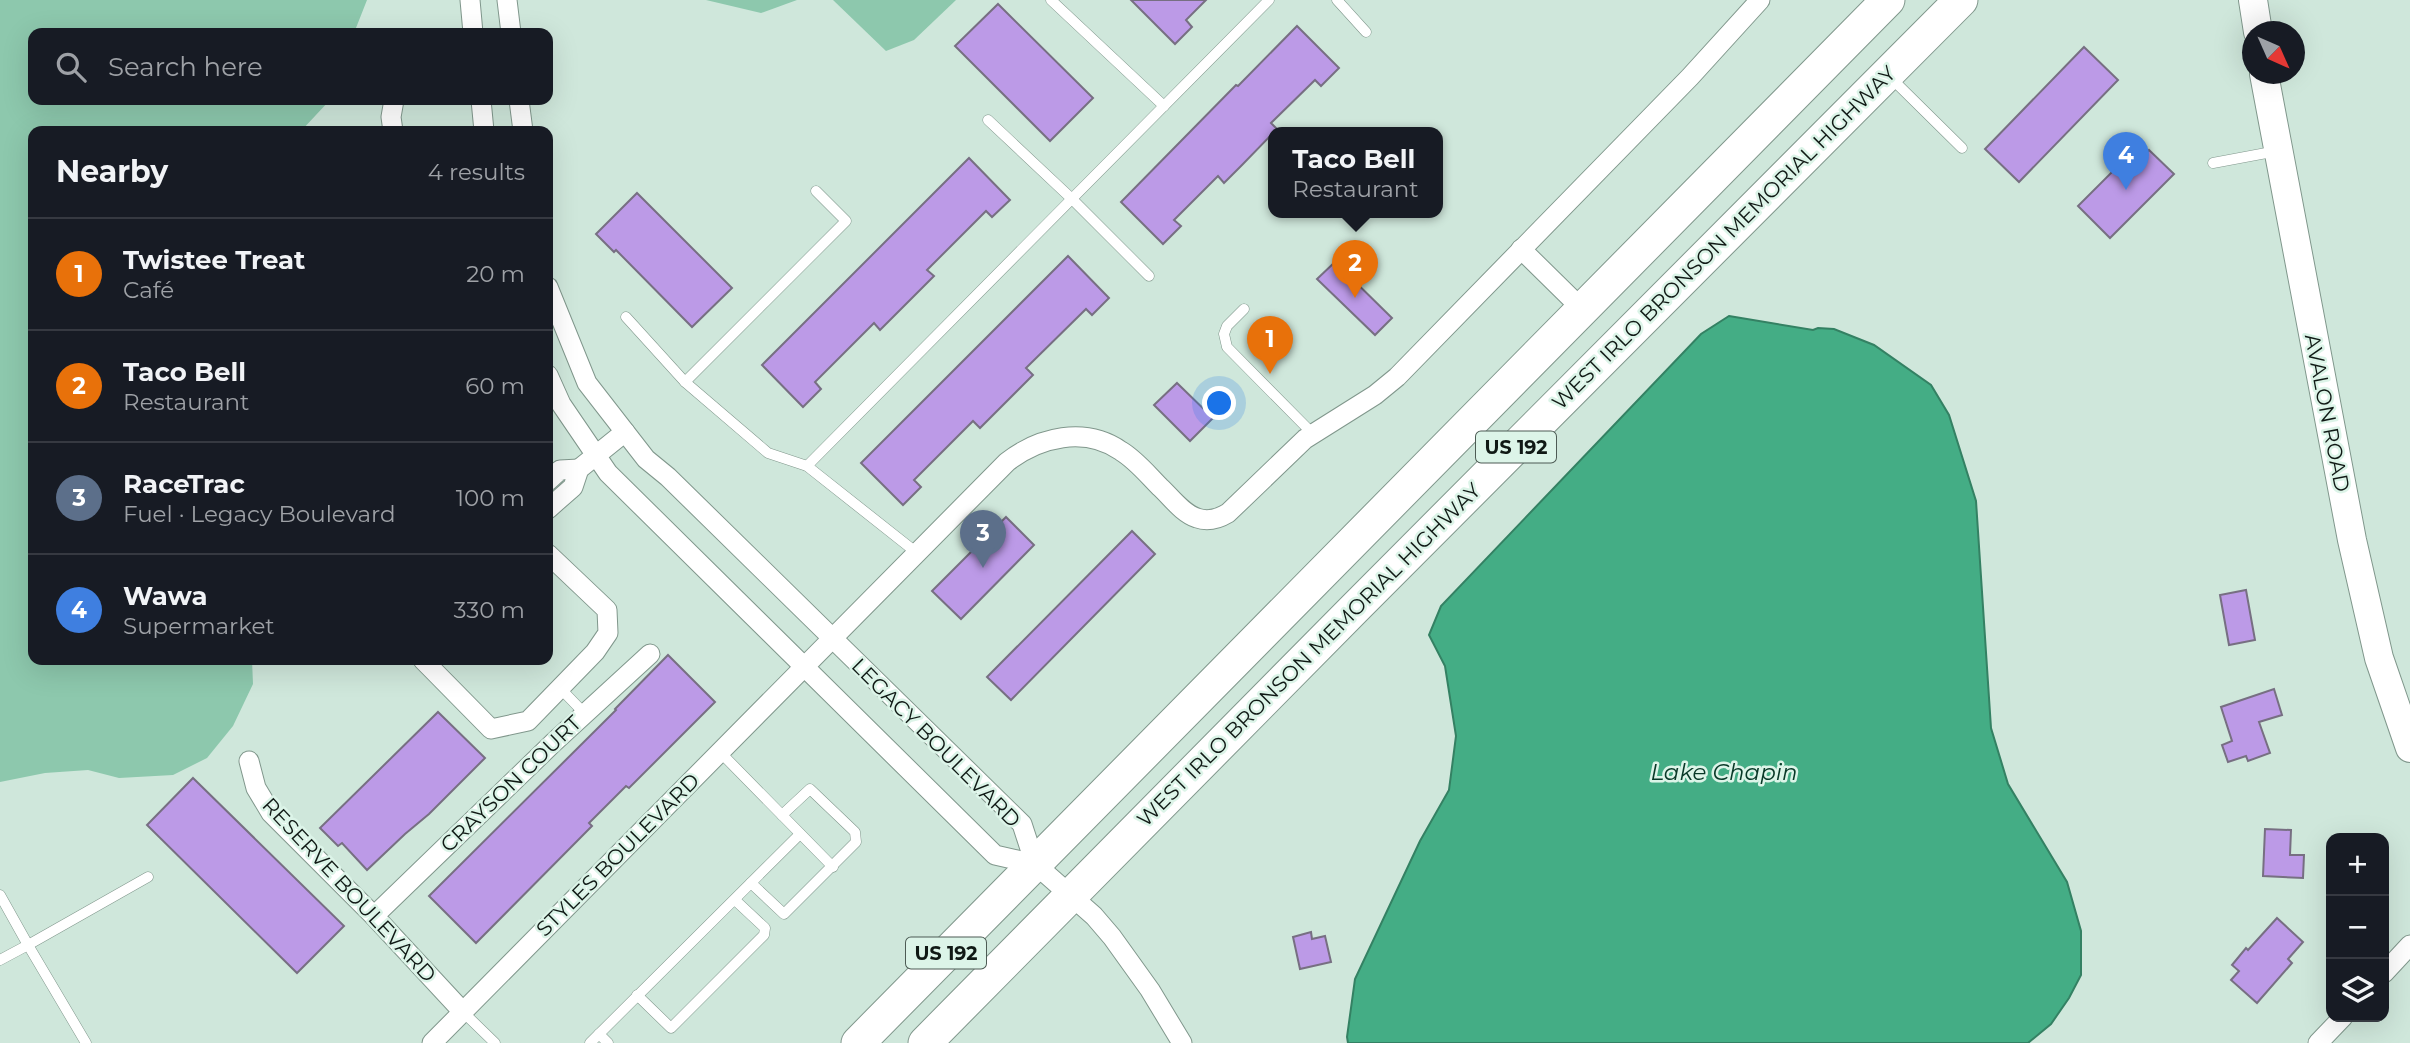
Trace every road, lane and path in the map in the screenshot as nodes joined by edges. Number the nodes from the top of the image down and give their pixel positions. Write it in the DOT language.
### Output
graph roads {
  1 [pos="470,0"];
  2 [pos="507,0"];
  3 [pos="1051,0"];
  4 [pos="1269,0"];
  5 [pos="1337,0"];
  6 [pos="1760,0"];
  7 [pos="1888,0"];
  8 [pos="1962,0"];
  9 [pos="2253,0"];
  10 [pos="2256,21"];
  11 [pos="473,28"];
  12 [pos="510,28"];
  13 [pos="1366,32"];
  14 [pos="1887,75"];
  15 [pos="2266,84"];
  16 [pos="393,105"];
  17 [pos="481,105"];
  18 [pos="520,105"];
  19 [pos="1164,106"];
  20 [pos="988,120"];
  21 [pos="392,126"];
  22 [pos="484,126"];
  23 [pos="522,126"];
  24 [pos="1962,148"];
  25 [pos="2277,151"];
  26 [pos="2213,163"];
  27 [pos="816,191"];
  28 [pos="1072,199"];
  29 [pos="1521,248"];
  30 [pos="1149,276"];
  31 [pos="553,299"];
  32 [pos="1244,309"];
  33 [pos="1582,309"];
  34 [pos="626,317"];
  35 [pos="685,382"];
  36 [pos="553,386"];
  37 [pos="1567,396"];
  38 [pos="625,432"];
  39 [pos="1313,434"];
  40 [pos="596,455"];
  41 [pos="807,466"];
  42 [pos="579,469"];
  43 [pos="553,477"];
  44 [pos="553,505"];
  45 [pos="917,553"];
  46 [pos="553,559"];
  47 [pos="831,639"];
  48 [pos="650,654"];
  49 [pos="428,665"];
  50 [pos="804,667"];
  51 [pos="560,688"];
  52 [pos="585,713"];
  53 [pos="2410,748"];
  54 [pos="720,752"];
  55 [pos="249,761"];
  56 [pos="782,815"];
  57 [pos="800,834"];
  58 [pos="1035,864"];
  59 [pos="833,867"];
  60 [pos="148,877"];
  61 [pos="751,883"];
  62 [pos="0,895"];
  63 [pos="1071,895"];
  64 [pos="735,900"];
  65 [pos="374,916"];
  66 [pos="28,945"];
  67 [pos="2410,945"];
  68 [pos="0,960"];
  69 [pos="2389,968"];
  70 [pos="637,995"];
  71 [pos="463,1012"];
  72 [pos="2338,1022"];
  73 [pos="599,1034"];
  74 [pos="86,1043"];
  75 [pos="432,1043"];
  76 [pos="495,1043"];
  77 [pos="590,1043"];
  78 [pos="608,1043"];
  79 [pos="858,1043"];
  80 [pos="925,1043"];
  81 [pos="1182,1043"];
  82 [pos="2318,1043"];
  1 -- 11 [label="street"];
  2 -- 12 [label="street"];
  3 -- 19 [label="lane"];
  4 -- 19 [label="lane"];
  5 -- 13 [label="lane"];
  6 -- 29 [label="street, STYLES BOULEVARD"];
  7 -- 33 [label="highway, US 192"];
  8 -- 14 [label="highway, WEST IRLO BRONSON MEMORIAL HIGHWAY / US 192"];
  9 -- 10 [label="main road"];
  14 -- 24 [label="lane"];
  14 -- 37 [label="highway, WEST IRLO BRONSON MEMORIAL HIGHWAY / US 192"];
  15 -- 25 [label="main road, AVALON ROAD"];
  16 -- 21 [label="street"];
  17 -- 22 [label="street"];
  18 -- 23 [label="street"];
  19 -- 28 [label="lane"];
  20 -- 28 [label="lane"];
  25 -- 26 [label="lane"];
  25 -- 53 [label="main road, AVALON ROAD"];
  27 -- 35 [label="lane"];
  28 -- 30 [label="lane"];
  28 -- 41 [label="lane"];
  29 -- 33 [label="street"];
  29 -- 39 [label="street, STYLES BOULEVARD"];
  31 -- 38 [label="street, LEGACY BOULEVARD"];
  32 -- 39 [label="lane"];
  33 -- 37 [label="highway"];
  33 -- 58 [label="highway, US 192"];
  34 -- 35 [label="lane"];
  35 -- 41 [label="lane"];
  36 -- 40 [label="street, LEGACY BOULEVARD"];
  37 -- 63 [label="highway, WEST IRLO BRONSON MEMORIAL HIGHWAY / US 192"];
  38 -- 40 [label="street"];
  38 -- 47 [label="street, LEGACY BOULEVARD"];
  39 -- 45 [label="street, STYLES BOULEVARD"];
  40 -- 42 [label="street"];
  40 -- 50 [label="street, LEGACY BOULEVARD"];
  41 -- 45 [label="lane"];
  42 -- 43 [label="street"];
  42 -- 44 [label="street"];
  45 -- 47 [label="street, STYLES BOULEVARD"];
  46 -- 51 [label="street"];
  47 -- 50 [label="street, STYLES BOULEVARD"];
  47 -- 58 [label="street, LEGACY BOULEVARD"];
  48 -- 52 [label="street, CRAYSON COURT"];
  49 -- 51 [label="street"];
  50 -- 54 [label="street, STYLES BOULEVARD"];
  50 -- 58 [label="street, LEGACY BOULEVARD"];
  51 -- 52 [label="lane"];
  52 -- 65 [label="street, CRAYSON COURT"];
  54 -- 56 [label="lane"];
  54 -- 71 [label="street, STYLES BOULEVARD"];
  55 -- 65 [label="street, RESERVE BOULEVARD"];
  56 -- 57 [label="lane"];
  56 -- 59 [label="lane"];
  57 -- 59 [label="lane"];
  57 -- 61 [label="lane"];
  58 -- 63 [label="street"];
  58 -- 79 [label="highway, US 192"];
  59 -- 61 [label="lane"];
  60 -- 66 [label="lane"];
  61 -- 64 [label="lane"];
  62 -- 66 [label="lane"];
  63 -- 80 [label="highway, WEST IRLO BRONSON MEMORIAL HIGHWAY / US 192"];
  63 -- 81 [label="street"];
  64 -- 70 [label="lane"];
  64 -- 70 [label="lane"];
  65 -- 71 [label="street, RESERVE BOULEVARD"];
  66 -- 68 [label="lane"];
  66 -- 74 [label="lane"];
  67 -- 69 [label="street"];
  70 -- 73 [label="lane"];
  71 -- 75 [label="street, STYLES BOULEVARD"];
  71 -- 76 [label="lane"];
  72 -- 82 [label="street"];
  73 -- 77 [label="lane"];
  73 -- 78 [label="lane"];
}
